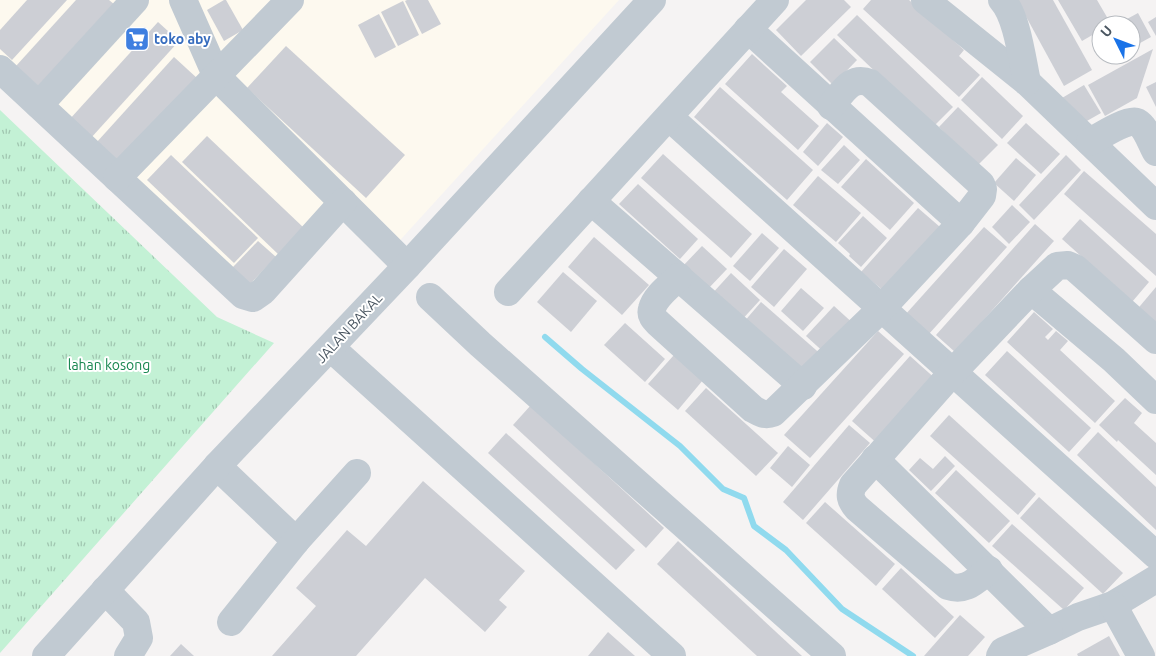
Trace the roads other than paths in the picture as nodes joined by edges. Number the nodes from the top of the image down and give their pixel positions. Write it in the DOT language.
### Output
graph roads {
  1 [pos="135,0"];
  2 [pos="183,0"];
  3 [pos="290,0"];
  4 [pos="652,0"];
  5 [pos="774,0"];
  6 [pos="1002,0"];
  7 [pos="939,4"];
  8 [pos="748,29"];
  9 [pos="0,69"];
  10 [pos="217,77"];
  11 [pos="1027,82"];
  12 [pos="39,105"];
  13 [pos="831,106"];
  14 [pos="669,117"];
  15 [pos="1090,142"];
  16 [pos="1156,152"];
  17 [pos="117,178"];
  18 [pos="591,201"];
  19 [pos="344,202"];
  20 [pos="1156,206"];
  21 [pos="961,223"];
  22 [pos="407,266"];
  23 [pos="679,277"];
  24 [pos="1031,290"];
  25 [pos="508,292"];
  26 [pos="430,297"];
  27 [pos="881,309"];
  28 [pos="1156,340"];
  29 [pos="331,348"];
  30 [pos="952,373"];
  31 [pos="803,386"];
  32 [pos="1156,400"];
  33 [pos="875,459"];
  34 [pos="217,466"];
  35 [pos="356,472"];
  36 [pos="296,541"];
  37 [pos="1156,555"];
  38 [pos="989,570"];
  39 [pos="1156,579"];
  40 [pos="105,590"];
  41 [pos="1113,605"];
  42 [pos="231,622"];
  43 [pos="1049,631"];
  44 [pos="663,653"];
  45 [pos="46,656"];
  46 [pos="128,656"];
  47 [pos="832,656"];
  48 [pos="1000,656"];
  49 [pos="1142,656"];
  1 -- 12 [label="street"];
  2 -- 10 [label="street"];
  3 -- 10 [label="street"];
  4 -- 22 [label="street, JALAN BAKAL"];
  5 -- 8 [label="street"];
  6 -- 11 [label="street"];
  7 -- 11 [label="street"];
  8 -- 13 [label="street"];
  8 -- 14 [label="street"];
  9 -- 12 [label="street"];
  10 -- 17 [label="street"];
  10 -- 19 [label="street"];
  11 -- 15 [label="street"];
  12 -- 17 [label="street"];
  13 -- 21 [label="street"];
  13 -- 21 [label="street"];
  14 -- 18 [label="street"];
  14 -- 27 [label="street"];
  15 -- 16 [label="street"];
  15 -- 20 [label="street"];
  17 -- 19 [label="street"];
  18 -- 23 [label="street"];
  18 -- 25 [label="street"];
  19 -- 22 [label="street"];
  21 -- 27 [label="street"];
  22 -- 29 [label="street, JALAN BAKAL"];
  23 -- 31 [label="street"];
  23 -- 31 [label="street"];
  24 -- 28 [label="street"];
  24 -- 30 [label="street"];
  24 -- 32 [label="street"];
  26 -- 47 [label="street"];
  27 -- 30 [label="street"];
  27 -- 31 [label="street"];
  29 -- 34 [label="street, JALAN BAKAL"];
  29 -- 44 [label="street"];
  30 -- 33 [label="street"];
  30 -- 37 [label="street"];
  33 -- 38 [label="street"];
  33 -- 38 [label="street"];
  34 -- 36 [label="street"];
  34 -- 40 [label="street, JALAN BAKAL"];
  35 -- 36 [label="street"];
  36 -- 42 [label="street"];
  38 -- 43 [label="street"];
  39 -- 41 [label="street"];
  40 -- 45 [label="street, JALAN BAKAL"];
  40 -- 46 [label="street"];
  41 -- 43 [label="street"];
  41 -- 49 [label="street"];
  43 -- 48 [label="street"];
}
